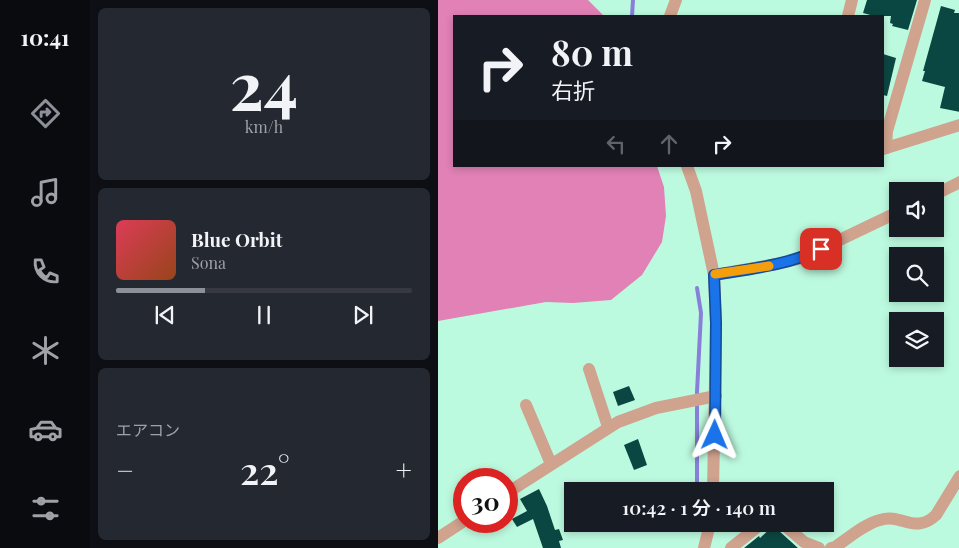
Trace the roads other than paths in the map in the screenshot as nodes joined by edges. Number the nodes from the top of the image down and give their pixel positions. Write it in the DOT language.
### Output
graph roads {
  1 [pos="676,0"];
  2 [pos="852,0"];
  3 [pos="925,0"];
  4 [pos="670,15"];
  5 [pos="848,15"];
  6 [pos="960,125"];
  7 [pos="884,148"];
  8 [pos="687,167"];
  9 [pos="960,182"];
  10 [pos="944,190"];
  11 [pos="889,216"];
  12 [pos="714,275"];
  13 [pos="589,369"];
  14 [pos="716,396"];
  15 [pos="526,405"];
  16 [pos="608,427"];
  17 [pos="551,464"];
  18 [pos="960,476"];
  19 [pos="713,482"];
  20 [pos="518,486"];
  21 [pos="453,528"];
  22 [pos="708,532"];
  23 [pos="751,532"];
  24 [pos="792,532"];
  25 [pos="438,538"];
  26 [pos="704,548"];
  27 [pos="732,548"];
  28 [pos="819,548"];
  29 [pos="831,548"];
  1 -- 4 [label="street"];
  2 -- 5 [label="street"];
  3 -- 7 [label="street"];
  6 -- 7 [label="street"];
  8 -- 12 [label="street"];
  9 -- 10 [label="street"];
  11 -- 12 [label="street"];
  12 -- 14 [label="street"];
  13 -- 16 [label="street"];
  14 -- 16 [label="street"];
  14 -- 19 [label="street"];
  15 -- 17 [label="street"];
  16 -- 17 [label="street"];
  17 -- 20 [label="street"];
  18 -- 29 [label="street"];
  21 -- 25 [label="street"];
  22 -- 26 [label="street"];
  23 -- 27 [label="street"];
  24 -- 28 [label="street"];
}
